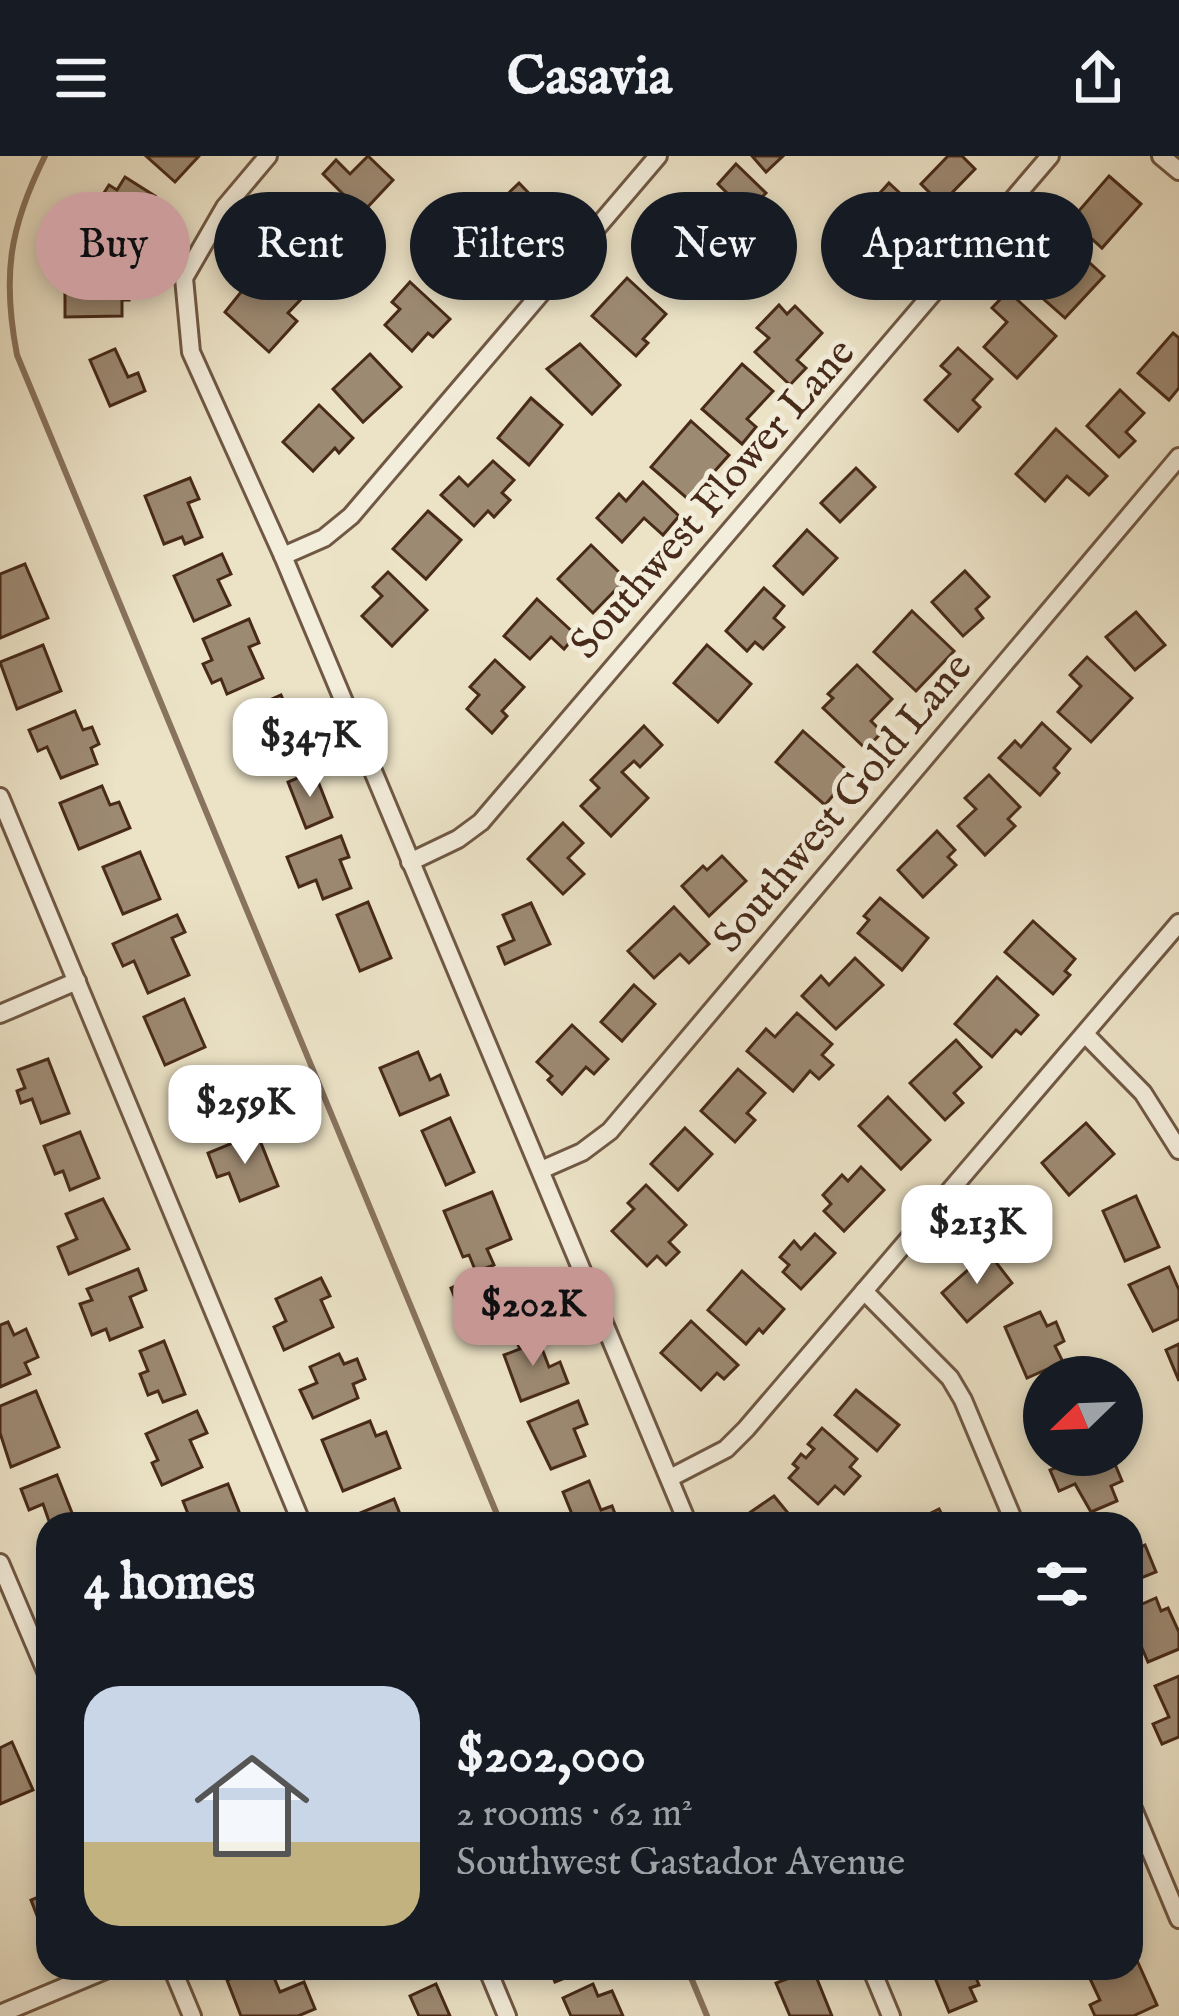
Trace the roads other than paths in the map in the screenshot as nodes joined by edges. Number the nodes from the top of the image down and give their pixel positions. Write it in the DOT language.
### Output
graph roads {
  1 [pos="268,156"];
  2 [pos="658,156"];
  3 [pos="1050,156"];
  4 [pos="1161,156"];
  5 [pos="1179,171"];
  6 [pos="1179,457"];
  7 [pos="283,556"];
  8 [pos="0,797"];
  9 [pos="410,862"];
  10 [pos="1179,923"];
  11 [pos="77,981"];
  12 [pos="0,1014"];
  13 [pos="1086,1035"];
  14 [pos="1179,1150"];
  15 [pos="541,1170"];
  16 [pos="865,1291"];
  17 [pos="670,1478"];
  18 [pos="297,1512"];
  19 [pos="683,1512"];
  20 [pos="1010,1512"];
  21 [pos="0,1563"];
  22 [pos="36,1648"];
  23 [pos="1143,1833"];
  24 [pos="1179,1919"];
  25 [pos="81,1980"];
  26 [pos="177,1980"];
  27 [pos="492,1980"];
  28 [pos="876,1980"];
  29 [pos="0,2014"];
  30 [pos="192,2016"];
  31 [pos="507,2016"];
  32 [pos="890,2016"];
  1 -- 7 [label="street"];
  2 -- 7 [label="street"];
  3 -- 9 [label="street, Southwest Flower Lane"];
  4 -- 5 [label="street"];
  6 -- 15 [label="street, Southwest Gold Lane"];
  7 -- 9 [label="street"];
  8 -- 11 [label="street"];
  9 -- 15 [label="street"];
  10 -- 13 [label="street"];
  11 -- 12 [label="street"];
  11 -- 18 [label="street"];
  13 -- 14 [label="street"];
  13 -- 16 [label="street"];
  15 -- 17 [label="street"];
  16 -- 17 [label="street"];
  16 -- 20 [label="street"];
  17 -- 19 [label="street"];
  21 -- 22 [label="street"];
  23 -- 24 [label="street"];
  25 -- 29 [label="street"];
  26 -- 30 [label="street"];
  27 -- 31 [label="street"];
  28 -- 32 [label="street"];
}
